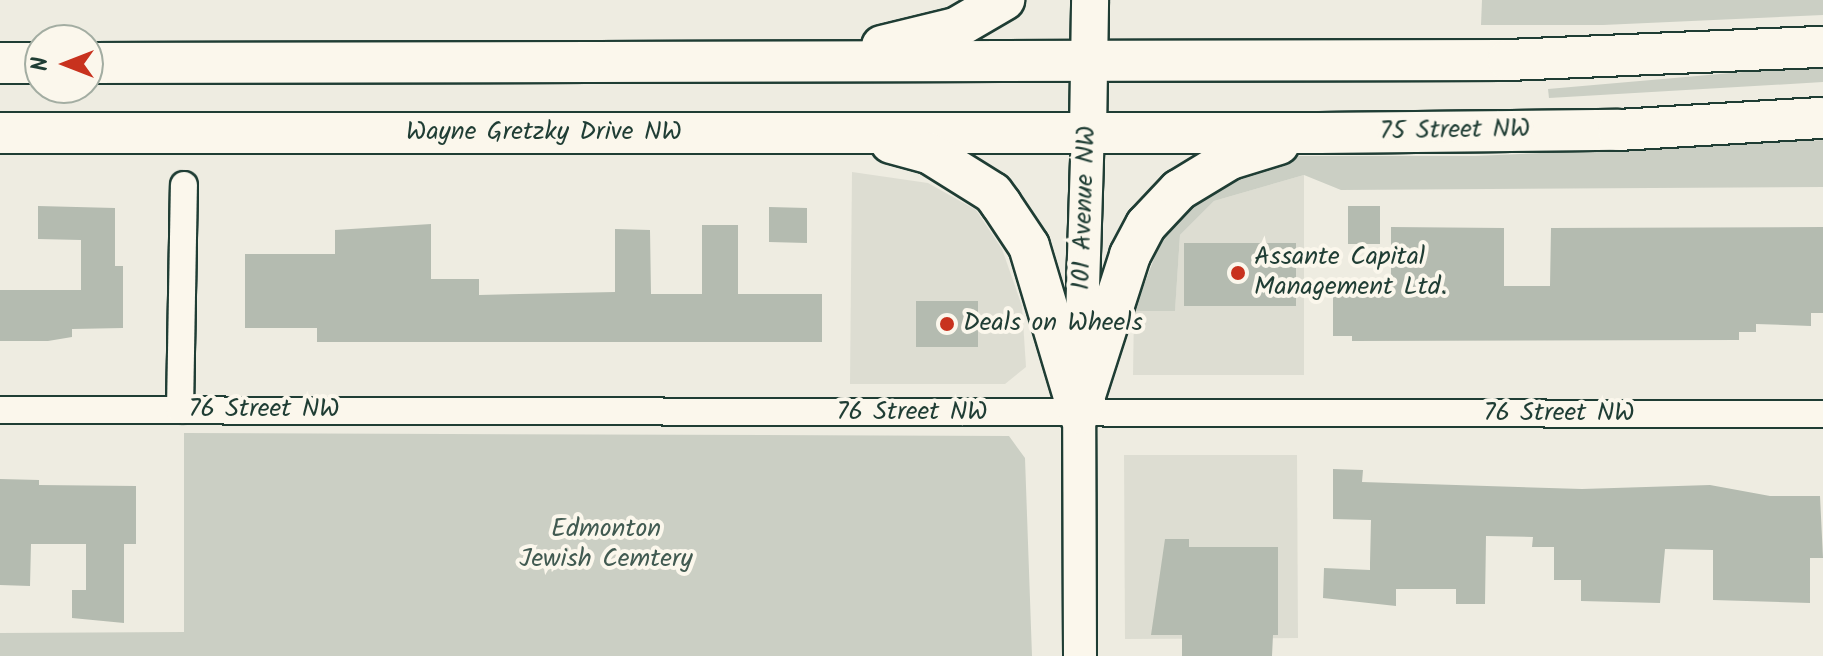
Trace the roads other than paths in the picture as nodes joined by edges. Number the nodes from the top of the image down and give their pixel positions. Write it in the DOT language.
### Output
graph roads {
  1 [pos="1004,0"];
  2 [pos="1090,0"];
  3 [pos="1823,47"];
  4 [pos="828,62"];
  5 [pos="1090,62"];
  6 [pos="0,63"];
  7 [pos="24,63"];
  8 [pos="104,63"];
  9 [pos="1823,118"];
  10 [pos="0,133"];
  11 [pos="836,133"];
  12 [pos="1088,133"];
  13 [pos="1319,133"];
  14 [pos="184,185"];
  15 [pos="0,410"];
  16 [pos="180,410"];
  17 [pos="1079,414"];
  18 [pos="1823,414"];
  19 [pos="1080,656"];
  1 -- 4 [label="main road"];
  2 -- 5 [label="main road, 101 Avenue NW"];
  3 -- 5 [label="main road"];
  4 -- 5 [label="main road"];
  4 -- 8 [label="main road"];
  5 -- 12 [label="main road, 101 Avenue NW"];
  6 -- 7 [label="main road"];
  9 -- 13 [label="main road, 75 Street NW"];
  10 -- 11 [label="main road, Wayne Gretzky Drive NW"];
  11 -- 12 [label="main road, Wayne Gretzky Drive NW"];
  11 -- 17 [label="main road"];
  12 -- 13 [label="main road, 75 Street NW"];
  12 -- 17 [label="street, 101 Avenue NW"];
  13 -- 17 [label="main road"];
  14 -- 16 [label="street"];
  15 -- 16 [label="street, 76 Street NW"];
  16 -- 17 [label="street, 76 Street NW"];
  17 -- 18 [label="street, 76 Street NW"];
  17 -- 19 [label="street, 101 Avenue NW"];
}
